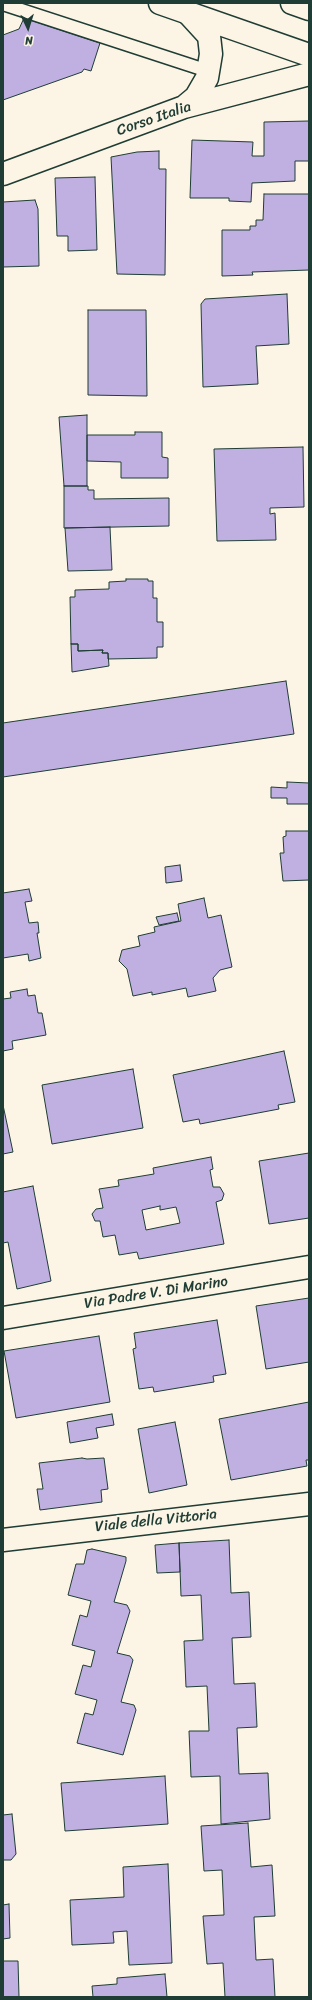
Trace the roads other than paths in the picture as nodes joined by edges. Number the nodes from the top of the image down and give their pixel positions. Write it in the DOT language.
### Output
graph roads {
  1 [pos="160,3"];
  2 [pos="292,3"];
  3 [pos="3,4"];
  4 [pos="309,9"];
  5 [pos="187,12"];
  6 [pos="309,55"];
  7 [pos="208,71"];
  8 [pos="309,74"];
  9 [pos="184,107"];
  10 [pos="3,174"];
  11 [pos="309,1267"];
  12 [pos="3,1318"];
  13 [pos="309,1504"];
  14 [pos="3,1540"];
  1 -- 5 [label="street"];
  2 -- 4 [label="street"];
  3 -- 7 [label="lane"];
  5 -- 6 [label="street"];
  5 -- 7 [label="street"];
  7 -- 9 [label="street"];
  8 -- 9 [label="street, Corso Italia"];
  9 -- 10 [label="street, Corso Italia"];
  11 -- 12 [label="street, Via Padre V. Di Marino"];
  13 -- 14 [label="street, Viale della Vittoria"];
}
